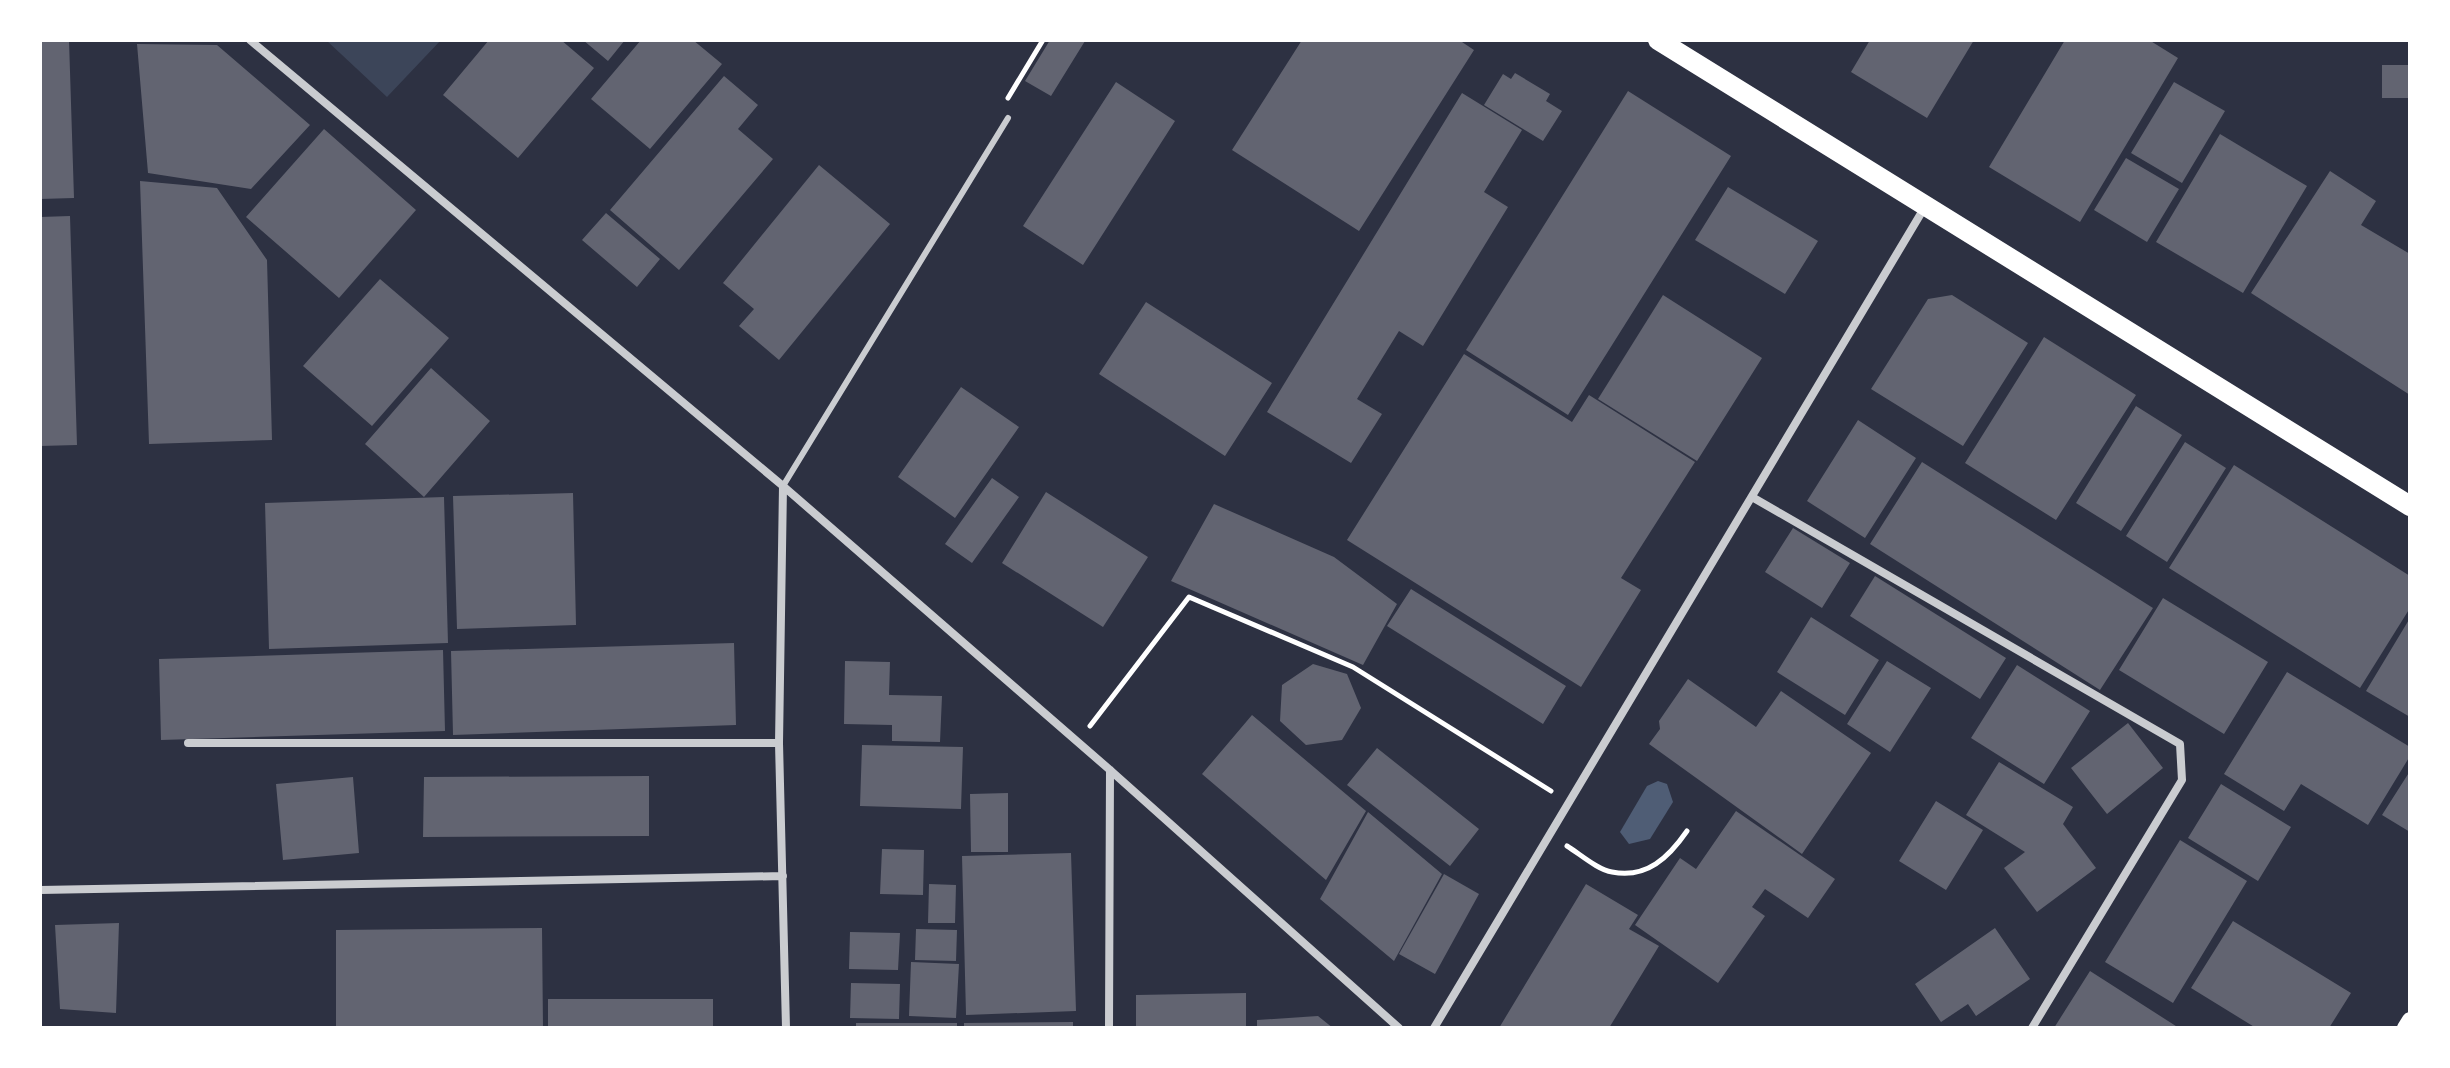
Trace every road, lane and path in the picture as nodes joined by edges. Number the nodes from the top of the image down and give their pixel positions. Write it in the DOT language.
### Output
graph roads {
  1 [pos="250,40"];
  2 [pos="1043,40"];
  3 [pos="1658,40"];
  4 [pos="1008,118"];
  5 [pos="1926,204"];
  6 [pos="783,486"];
  7 [pos="1752,497"];
  8 [pos="2410,506"];
  9 [pos="1078,742"];
  10 [pos="188,743"];
  11 [pos="779,743"];
  12 [pos="1110,770"];
  13 [pos="1569,802"];
  14 [pos="1687,831"];
  15 [pos="1549,835"];
  16 [pos="783,876"];
  17 [pos="40,890"];
  18 [pos="2410,1020"];
  19 [pos="786,1028"];
  20 [pos="1109,1028"];
  21 [pos="1399,1028"];
  22 [pos="1434,1028"];
  23 [pos="2032,1028"];
  24 [pos="2405,1028"];
  1 -- 6 [label="street"];
  2 -- 4 [label="path"];
  3 -- 5 [label="main road"];
  4 -- 6 [label="lane"];
  5 -- 7 [label="street"];
  5 -- 8 [label="main road"];
  6 -- 9 [label="street"];
  6 -- 11 [label="street"];
  7 -- 13 [label="street"];
  7 -- 23 [label="street"];
  9 -- 12 [label="street"];
  9 -- 13 [label="path"];
  10 -- 11 [label="street"];
  11 -- 16 [label="street"];
  12 -- 20 [label="street"];
  12 -- 21 [label="street"];
  13 -- 15 [label="street"];
  14 -- 15 [label="path"];
  15 -- 22 [label="street"];
  16 -- 17 [label="street"];
  16 -- 19 [label="street"];
  18 -- 24 [label="main road"];
}
